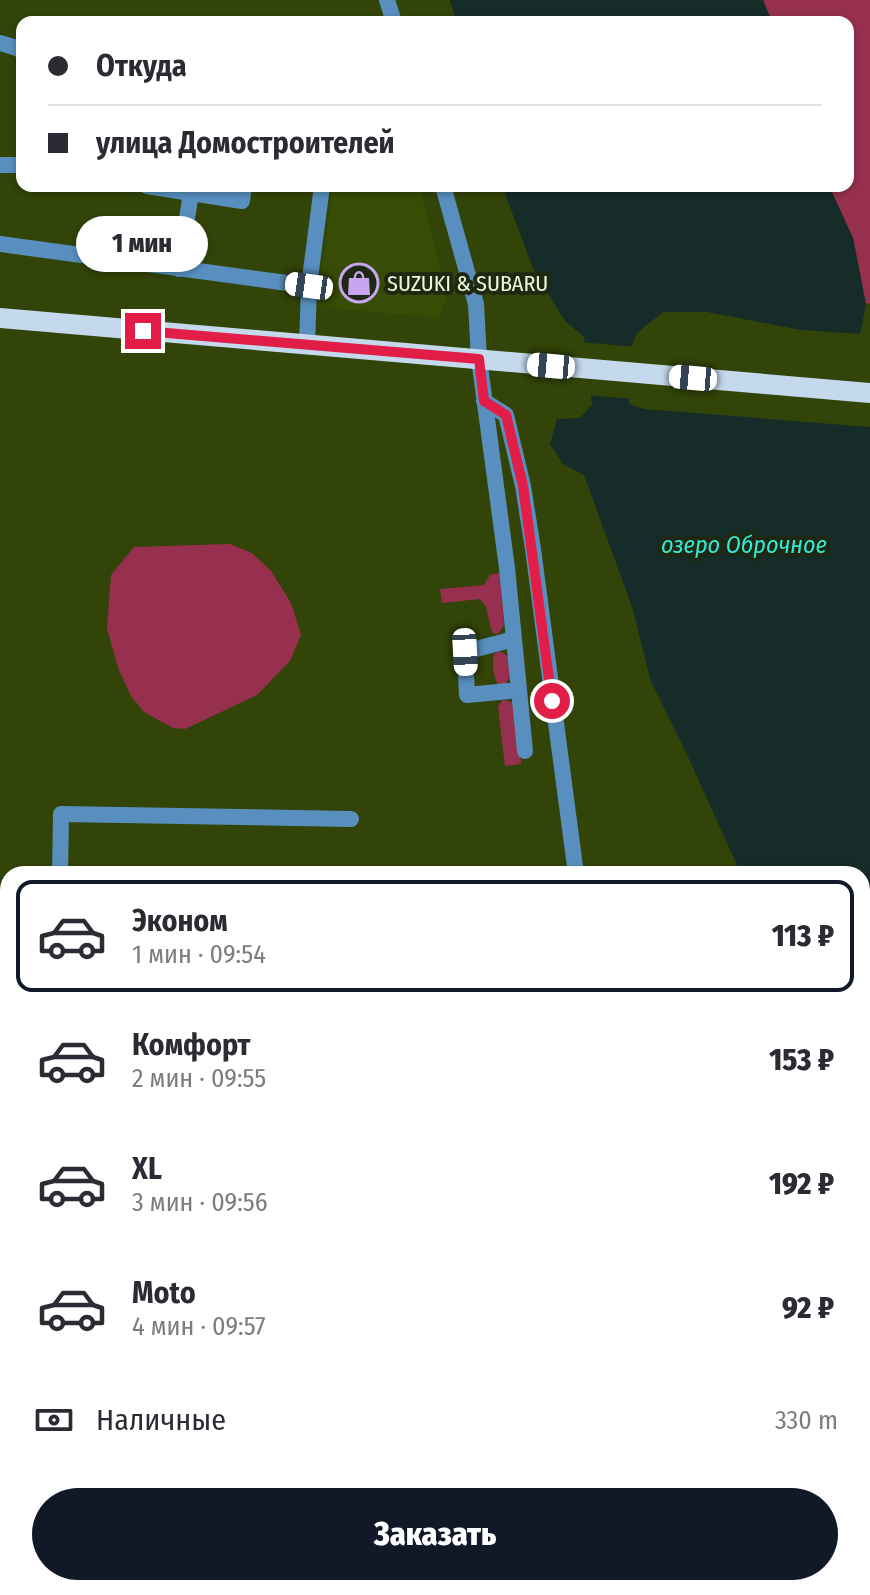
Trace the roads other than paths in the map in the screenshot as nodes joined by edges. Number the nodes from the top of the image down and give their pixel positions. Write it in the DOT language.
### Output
graph roads {
  1 [pos="185,192"];
  2 [pos="243,192"];
  3 [pos="321,192"];
  4 [pos="445,192"];
  5 [pos="191,193"];
  6 [pos="0,244"];
  7 [pos="179,269"];
  8 [pos="309,286"];
  9 [pos="0,318"];
  10 [pos="307,345"];
  11 [pos="479,359"];
  12 [pos="870,393"];
  13 [pos="484,401"];
  14 [pos="514,639"];
  15 [pos="519,690"];
  16 [pos="525,751"];
  17 [pos="351,819"];
  18 [pos="60,866"];
  19 [pos="575,866"];
  1 -- 5 [label="street"];
  2 -- 5 [label="street"];
  3 -- 8 [label="street"];
  4 -- 11 [label="street"];
  5 -- 7 [label="street"];
  6 -- 7 [label="street"];
  7 -- 8 [label="street"];
  8 -- 10 [label="street"];
  9 -- 10 [label="main road"];
  10 -- 11 [label="main road"];
  11 -- 12 [label="main road"];
  11 -- 13 [label="street"];
  13 -- 14 [label="street"];
  13 -- 19 [label="street"];
  14 -- 15 [label="street"];
  14 -- 15 [label="street"];
  15 -- 16 [label="street"];
  17 -- 18 [label="street"];
}
